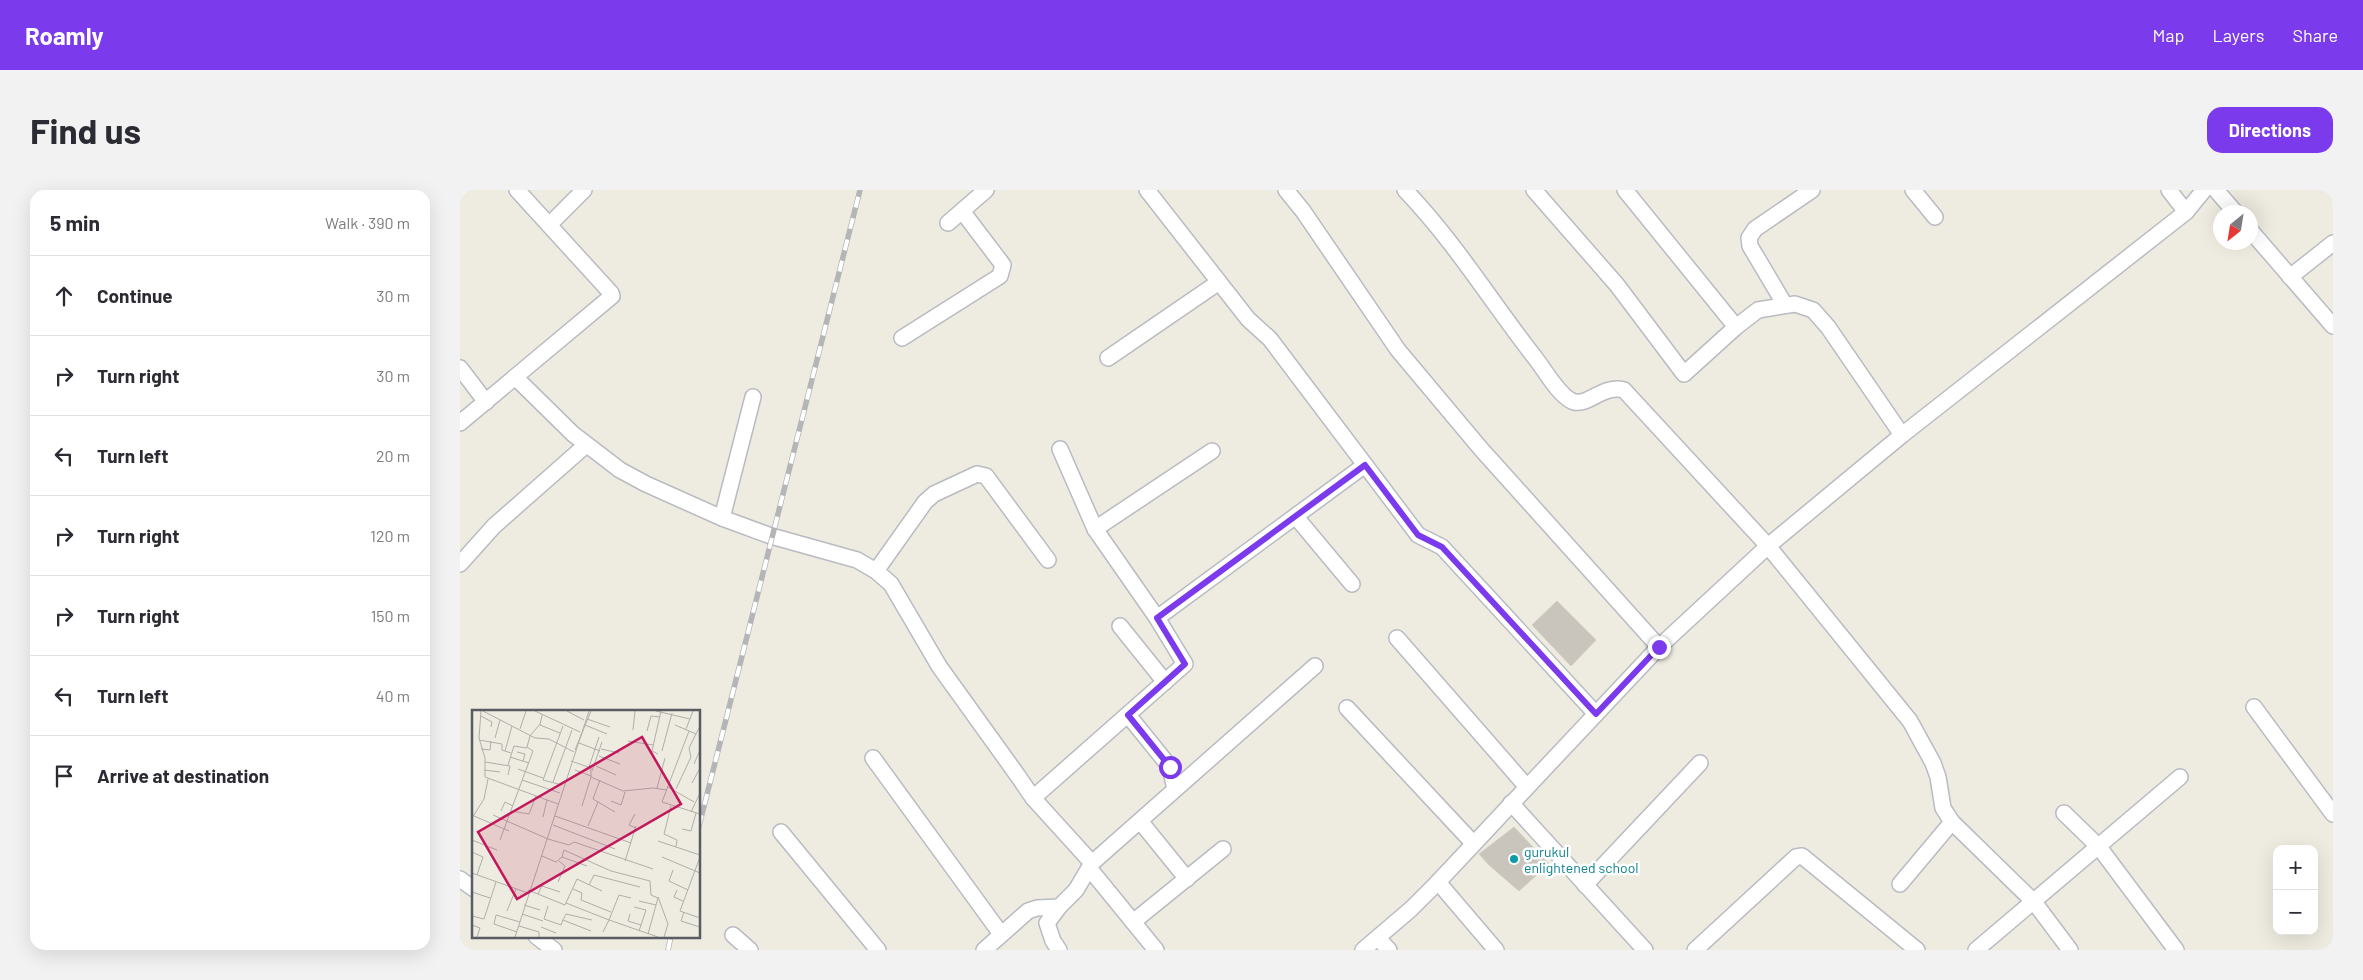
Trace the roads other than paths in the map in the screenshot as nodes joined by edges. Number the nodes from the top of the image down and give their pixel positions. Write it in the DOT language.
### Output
graph roads {
  1 [pos="517,190"];
  2 [pos="584,190"];
  3 [pos="986,190"];
  4 [pos="1147,190"];
  5 [pos="1286,190"];
  6 [pos="1405,190"];
  7 [pos="1534,190"];
  8 [pos="1625,190"];
  9 [pos="1812,190"];
  10 [pos="1913,190"];
  11 [pos="2169,190"];
  12 [pos="2204,190"];
  13 [pos="2216,190"];
  14 [pos="2229,205"];
  15 [pos="962,211"];
  16 [pos="2186,212"];
  17 [pos="1936,217"];
  18 [pos="948,224"];
  19 [pos="549,225"];
  20 [pos="2258,239"];
  21 [pos="2333,243"];
  22 [pos="2290,276"];
  23 [pos="1219,282"];
  24 [pos="1786,305"];
  25 [pos="2333,326"];
  26 [pos="1736,327"];
  27 [pos="902,338"];
  28 [pos="1108,358"];
  29 [pos="460,368"];
  30 [pos="515,377"];
  31 [pos="753,397"];
  32 [pos="486,402"];
  33 [pos="460,423"];
  34 [pos="1902,435"];
  35 [pos="586,445"];
  36 [pos="1060,449"];
  37 [pos="1212,451"];
  38 [pos="1365,465"];
  39 [pos="1296,516"];
  40 [pos="722,518"];
  41 [pos="1095,529"];
  42 [pos="1768,546"];
  43 [pos="1048,560"];
  44 [pos="460,564"];
  45 [pos="876,571"];
  46 [pos="1352,584"];
  47 [pos="1157,618"];
  48 [pos="1120,626"];
  49 [pos="1397,638"];
  50 [pos="1659,647"];
  51 [pos="1315,666"];
  52 [pos="1165,682"];
  53 [pos="2254,707"];
  54 [pos="1347,708"];
  55 [pos="1596,714"];
  56 [pos="1128,715"];
  57 [pos="873,758"];
  58 [pos="1700,763"];
  59 [pos="1018,776"];
  60 [pos="2180,778"];
  61 [pos="1048,785"];
  62 [pos="1527,787"];
  63 [pos="1176,790"];
  64 [pos="1033,798"];
  65 [pos="1511,803"];
  66 [pos="2064,813"];
  67 [pos="2333,814"];
  68 [pos="1140,821"];
  69 [pos="1952,822"];
  70 [pos="782,832"];
  71 [pos="1474,844"];
  72 [pos="2100,847"];
  73 [pos="1223,849"];
  74 [pos="1090,866"];
  75 [pos="460,879"];
  76 [pos="1187,879"];
  77 [pos="1438,882"];
  78 [pos="1585,884"];
  79 [pos="1900,884"];
  80 [pos="472,888"];
  81 [pos="2034,902"];
  82 [pos="1058,907"];
  83 [pos="1133,922"];
  84 [pos="1001,934"];
  85 [pos="734,935"];
  86 [pos="539,938"];
  87 [pos="1378,938"];
  88 [pos="554,950"];
  89 [pos="750,950"];
  90 [pos="878,950"];
  91 [pos="984,950"];
  92 [pos="1059,950"];
  93 [pos="1156,950"];
  94 [pos="1363,950"];
  95 [pos="1389,950"];
  96 [pos="1496,950"];
  97 [pos="1645,950"];
  98 [pos="1695,950"];
  99 [pos="1917,950"];
  100 [pos="1976,950"];
  101 [pos="2070,950"];
  102 [pos="2176,950"];
  1 -- 19 [label="street"];
  2 -- 19 [label="street"];
  3 -- 15 [label="street"];
  4 -- 23 [label="street"];
  5 -- 50 [label="street"];
  6 -- 42 [label="street"];
  7 -- 26 [label="street"];
  8 -- 26 [label="street"];
  9 -- 24 [label="street"];
  10 -- 17 [label="street"];
  11 -- 16 [label="street"];
  12 -- 16 [label="street"];
  13 -- 14 [label="street"];
  15 -- 18 [label="street"];
  15 -- 27 [label="street"];
  16 -- 34 [label="street"];
  19 -- 30 [label="street"];
  20 -- 22 [label="street"];
  21 -- 22 [label="street"];
  22 -- 25 [label="street"];
  23 -- 28 [label="street"];
  23 -- 38 [label="street"];
  24 -- 26 [label="street"];
  24 -- 34 [label="street"];
  29 -- 32 [label="street"];
  30 -- 32 [label="street"];
  30 -- 35 [label="street"];
  31 -- 40 [label="street"];
  32 -- 33 [label="street"];
  34 -- 42 [label="street"];
  35 -- 40 [label="street"];
  35 -- 44 [label="street"];
  36 -- 41 [label="street"];
  37 -- 41 [label="street"];
  38 -- 39 [label="street"];
  38 -- 55 [label="street"];
  39 -- 46 [label="street"];
  39 -- 47 [label="street"];
  40 -- 45 [label="street"];
  41 -- 47 [label="street"];
  42 -- 50 [label="street"];
  42 -- 69 [label="street"];
  43 -- 45 [label="street"];
  45 -- 59 [label="street"];
  47 -- 52 [label="street"];
  48 -- 52 [label="street"];
  49 -- 62 [label="street"];
  50 -- 55 [label="street"];
  51 -- 63 [label="street"];
  52 -- 56 [label="street"];
  53 -- 67 [label="street"];
  54 -- 71 [label="street"];
  55 -- 62 [label="street"];
  56 -- 61 [label="street"];
  56 -- 63 [label="street"];
  57 -- 84 [label="street"];
  58 -- 78 [label="street"];
  59 -- 61 [label="street"];
  59 -- 64 [label="street"];
  60 -- 72 [label="street"];
  61 -- 64 [label="street"];
  62 -- 65 [label="street"];
  63 -- 68 [label="street"];
  64 -- 74 [label="street"];
  65 -- 71 [label="street"];
  65 -- 78 [label="street"];
  66 -- 72 [label="street"];
  68 -- 74 [label="street"];
  68 -- 76 [label="street"];
  69 -- 79 [label="street"];
  69 -- 81 [label="street"];
  70 -- 90 [label="street"];
  71 -- 77 [label="street"];
  72 -- 81 [label="street"];
  72 -- 102 [label="street"];
  73 -- 76 [label="street"];
  74 -- 82 [label="street"];
  74 -- 83 [label="street"];
  75 -- 80 [label="street"];
  76 -- 83 [label="street"];
  77 -- 87 [label="street"];
  77 -- 96 [label="street"];
  78 -- 97 [label="street"];
  81 -- 100 [label="street"];
  81 -- 101 [label="street"];
  82 -- 84 [label="street"];
  82 -- 92 [label="street"];
  83 -- 93 [label="street"];
  84 -- 91 [label="street"];
  85 -- 89 [label="street"];
  86 -- 88 [label="street"];
  87 -- 94 [label="street"];
  87 -- 95 [label="street"];
  98 -- 99 [label="street"];
}
